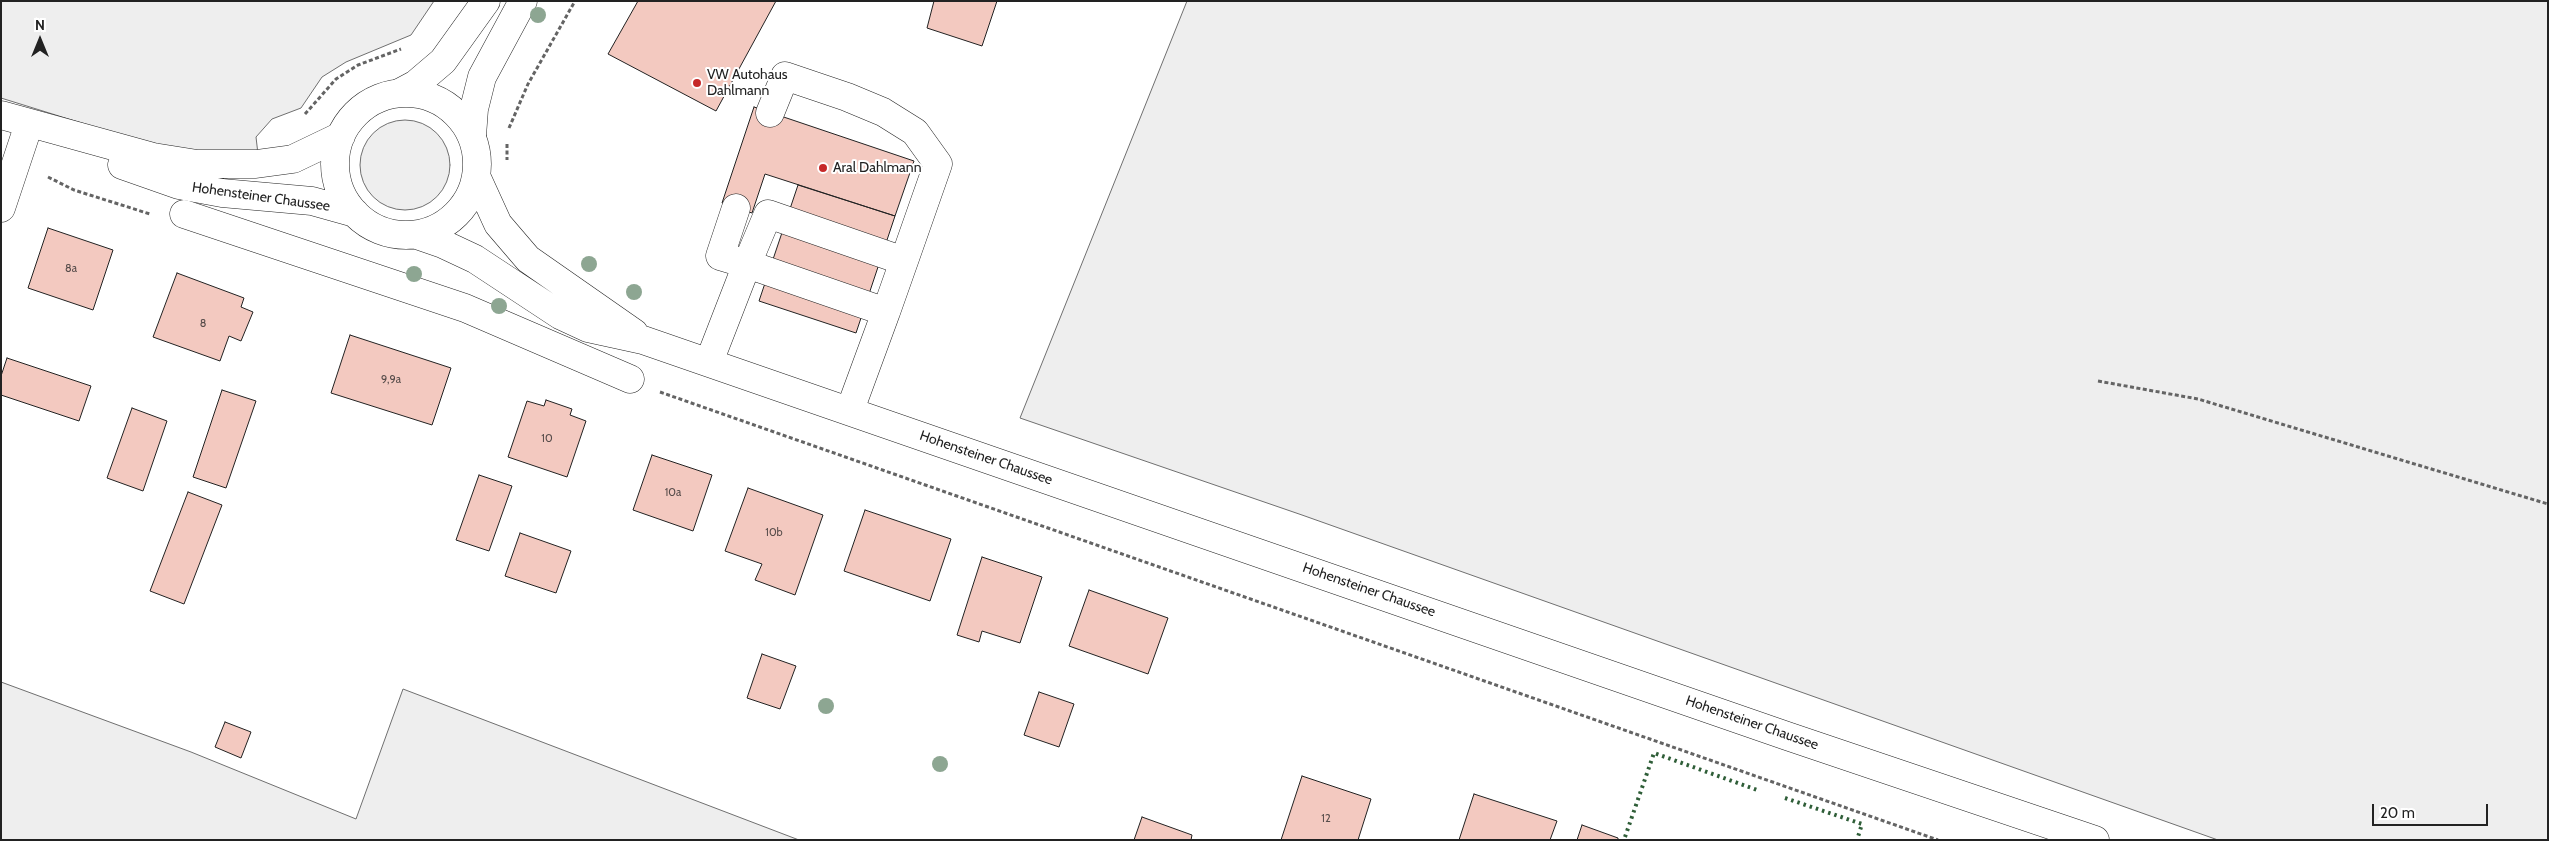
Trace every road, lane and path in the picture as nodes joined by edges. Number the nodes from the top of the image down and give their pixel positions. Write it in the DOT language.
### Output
graph roads {
  1 [pos="486,1"];
  2 [pos="523,1"];
  3 [pos="575,1"];
  4 [pos="405,48"];
  5 [pos="401,92"];
  6 [pos="770,113"];
  7 [pos="1,115"];
  8 [pos="304,116"];
  9 [pos="29,124"];
  10 [pos="508,133"];
  11 [pos="341,136"];
  12 [pos="472,136"];
  13 [pos="507,142"];
  14 [pos="17,161"];
  15 [pos="508,169"];
  16 [pos="477,178"];
  17 [pos="1,208"];
  18 [pos="736,208"];
  19 [pos="184,214"];
  20 [pos="354,214"];
  21 [pos="417,235"];
  22 [pos="904,261"];
  23 [pos="747,264"];
  24 [pos="886,312"];
  25 [pos="643,340"];
  26 [pos="709,362"];
  27 [pos="630,379"];
  28 [pos="2098,380"];
  29 [pos="850,410"];
  30 [pos="2548,504"];
  31 [pos="1938,840"];
  32 [pos="2096,840"];
  1 -- 5 [label="main road"];
  2 -- 12 [label="main road"];
  3 -- 10 [label="path"];
  4 -- 8 [label="path"];
  5 -- 11 [label="main road"];
  5 -- 12 [label="main road"];
  6 -- 22 [label="main road"];
  7 -- 9 [label="main road, Hohensteiner Chaussee"];
  9 -- 11 [label="main road, Hohensteiner Chaussee"];
  9 -- 14 [label="main road"];
  9 -- 20 [label="main road, Hohensteiner Chaussee"];
  11 -- 20 [label="main road"];
  12 -- 16 [label="main road"];
  13 -- 15 [label="path"];
  14 -- 17 [label="main road"];
  14 -- 19 [label="path"];
  16 -- 21 [label="main road"];
  16 -- 25 [label="main road, Hohensteiner Chaussee"];
  18 -- 23 [label="main road"];
  19 -- 27 [label="main road"];
  20 -- 21 [label="main road"];
  21 -- 25 [label="main road, Hohensteiner Chaussee"];
  22 -- 23 [label="main road"];
  22 -- 24 [label="main road"];
  23 -- 24 [label="main road"];
  23 -- 26 [label="main road"];
  24 -- 29 [label="main road"];
  25 -- 26 [label="main road, Hohensteiner Chaussee"];
  26 -- 29 [label="main road, Hohensteiner Chaussee"];
  27 -- 31 [label="path"];
  28 -- 30 [label="path"];
  29 -- 32 [label="main road, Hohensteiner Chaussee"];
}
